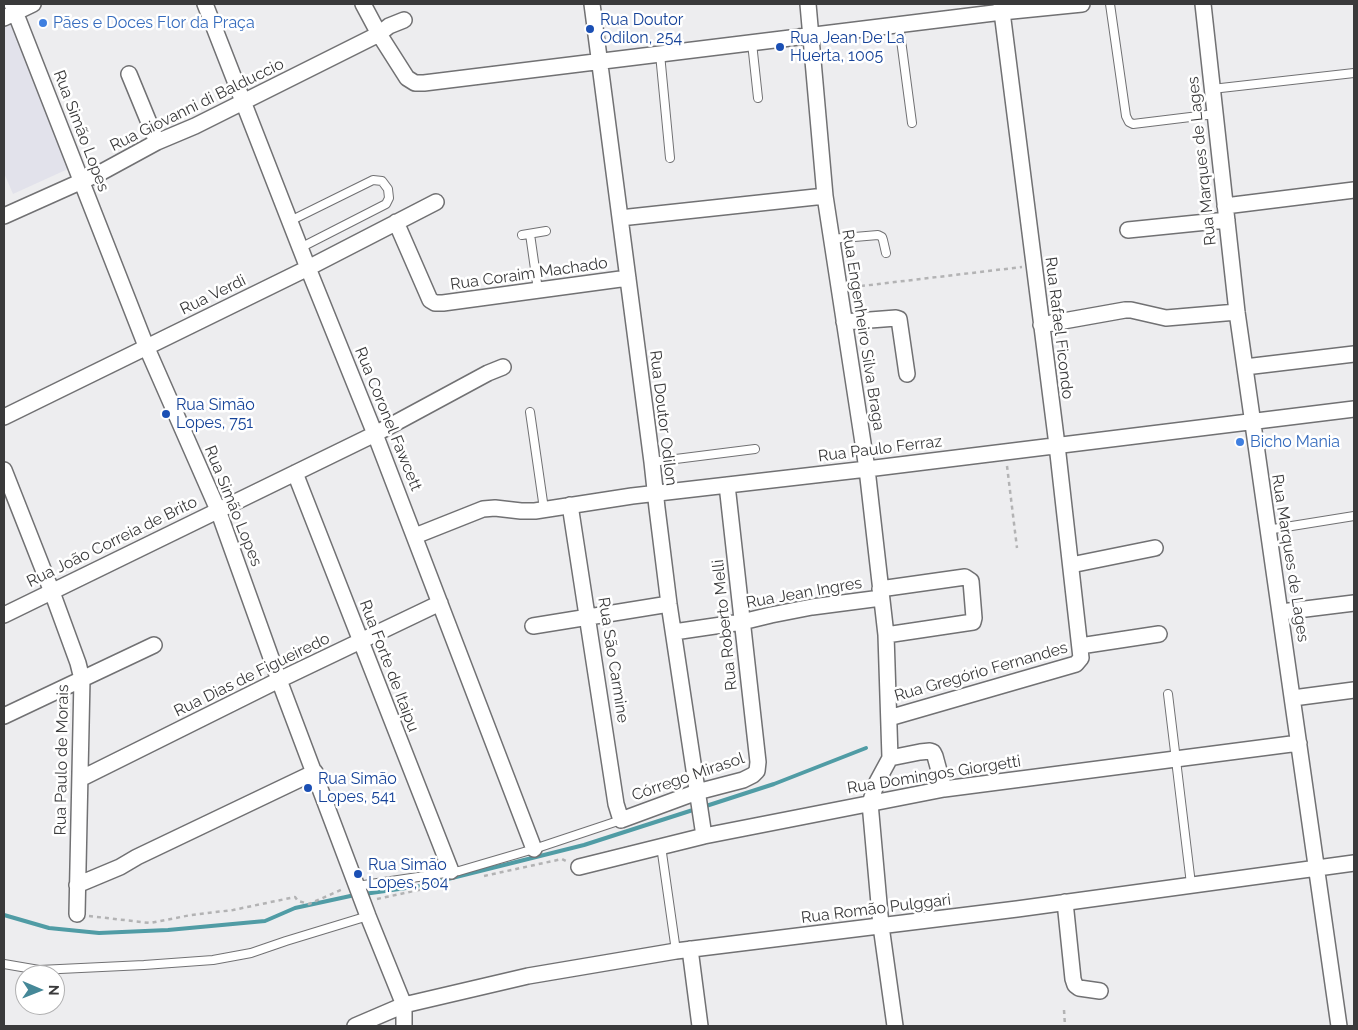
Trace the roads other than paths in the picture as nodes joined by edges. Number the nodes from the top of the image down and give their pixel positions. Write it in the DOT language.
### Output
graph roads {
  1 [pos="33,4"];
  2 [pos="205,4"];
  3 [pos="363,4"];
  4 [pos="592,4"];
  5 [pos="808,4"];
  6 [pos="1082,4"];
  7 [pos="1110,4"];
  8 [pos="1203,4"];
  9 [pos="1002,8"];
  10 [pos="10,11"];
  11 [pos="404,20"];
  12 [pos="898,25"];
  13 [pos="379,34"];
  14 [pos="811,36"];
  15 [pos="752,43"];
  16 [pos="660,54"];
  17 [pos="599,62"];
  18 [pos="1354,73"];
  19 [pos="129,74"];
  20 [pos="1212,89"];
  21 [pos="758,98"];
  22 [pos="244,101"];
  23 [pos="1215,114"];
  24 [pos="912,123"];
  25 [pos="157,142"];
  26 [pos="670,158"];
  27 [pos="82,181"];
  28 [pos="1354,190"];
  29 [pos="826,196"];
  30 [pos="436,202"];
  31 [pos="1226,213"];
  32 [pos="4,216"];
  33 [pos="620,218"];
  34 [pos="290,221"];
  35 [pos="396,222"];
  36 [pos="1128,230"];
  37 [pos="546,231"];
  38 [pos="831,239"];
  39 [pos="300,248"];
  40 [pos="886,253"];
  41 [pos="308,268"];
  42 [pos="628,278"];
  43 [pos="538,290"];
  44 [pos="1237,312"];
  45 [pos="844,322"];
  46 [pos="1041,325"];
  47 [pos="146,346"];
  48 [pos="1354,354"];
  49 [pos="503,367"];
  50 [pos="1245,367"];
  51 [pos="907,374"];
  52 [pos="1354,409"];
  53 [pos="530,412"];
  54 [pos="4,417"];
  55 [pos="1252,422"];
  56 [pos="376,434"];
  57 [pos="1057,445"];
  58 [pos="755,449"];
  59 [pos="652,462"];
  60 [pos="867,469"];
  61 [pos="4,470"];
  62 [pos="294,473"];
  63 [pos="727,485"];
  64 [pos="655,493"];
  65 [pos="570,505"];
  66 [pos="544,509"];
  67 [pos="218,510"];
  68 [pos="1354,516"];
  69 [pos="1268,530"];
  70 [pos="415,536"];
  71 [pos="1155,548"];
  72 [pos="1070,565"];
  73 [pos="52,592"];
  74 [pos="881,593"];
  75 [pos="1354,602"];
  76 [pos="440,604"];
  77 [pos="669,604"];
  78 [pos="1281,612"];
  79 [pos="4,614"];
  80 [pos="588,616"];
  81 [pos="742,622"];
  82 [pos="533,626"];
  83 [pos="674,632"];
  84 [pos="1158,634"];
  85 [pos="886,635"];
  86 [pos="360,642"];
  87 [pos="154,646"];
  88 [pos="1081,652"];
  89 [pos="82,679"];
  90 [pos="279,680"];
  91 [pos="1354,690"];
  92 [pos="1168,694"];
  93 [pos="1293,698"];
  94 [pos="4,716"];
  95 [pos="889,718"];
  96 [pos="1299,743"];
  97 [pos="890,758"];
  98 [pos="1174,759"];
  99 [pos="758,762"];
  100 [pos="315,772"];
  101 [pos="80,779"];
  102 [pos="944,789"];
  103 [pos="698,795"];
  104 [pos="870,803"];
  105 [pos="621,820"];
  106 [pos="704,836"];
  107 [pos="661,846"];
  108 [pos="534,850"];
  109 [pos="1354,863"];
  110 [pos="579,867"];
  111 [pos="1316,868"];
  112 [pos="451,871"];
  113 [pos="1191,884"];
  114 [pos="77,885"];
  115 [pos="356,885"];
  116 [pos="1065,902"];
  117 [pos="76,914"];
  118 [pos="368,916"];
  119 [pos="881,926"];
  120 [pos="683,950"];
  121 [pos="4,964"];
  122 [pos="1100,991"];
  123 [pos="404,1005"];
  124 [pos="355,1026"];
  125 [pos="404,1026"];
  126 [pos="700,1026"];
  127 [pos="895,1026"];
  128 [pos="1339,1026"];
  1 -- 10 [label="street"];
  2 -- 22 [label="street, Rua Coronel Fawcett"];
  3 -- 13 [label="street"];
  4 -- 17 [label="street, Rua Doutor Odilon"];
  5 -- 14 [label="street, Rua Engenheiro Silva Braga"];
  6 -- 9 [label="street"];
  7 -- 23 [label="lane"];
  8 -- 20 [label="street, Rua Marques de Lages"];
  9 -- 12 [label="street"];
  9 -- 46 [label="street, Rua Rafael Ficondo"];
  10 -- 27 [label="street, Rua Simão Lopes"];
  11 -- 13 [label="street, Rua Giovanni di Balduccio"];
  12 -- 14 [label="street"];
  12 -- 24 [label="lane"];
  13 -- 17 [label="street"];
  13 -- 22 [label="street, Rua Giovanni di Balduccio"];
  14 -- 15 [label="street"];
  14 -- 29 [label="street, Rua Engenheiro Silva Braga"];
  15 -- 16 [label="street"];
  15 -- 21 [label="lane"];
  16 -- 17 [label="street"];
  16 -- 26 [label="lane"];
  17 -- 33 [label="street, Rua Doutor Odilon"];
  18 -- 20 [label="lane"];
  19 -- 25 [label="street"];
  20 -- 23 [label="street, Rua Marques de Lages"];
  22 -- 25 [label="street, Rua Giovanni di Balduccio"];
  22 -- 34 [label="street, Rua Coronel Fawcett"];
  23 -- 31 [label="street, Rua Marques de Lages"];
  25 -- 27 [label="street, Rua Giovanni di Balduccio"];
  27 -- 32 [label="street, Rua Giovanni di Balduccio"];
  27 -- 47 [label="street, Rua Simão Lopes"];
  28 -- 31 [label="street"];
  29 -- 33 [label="street"];
  29 -- 38 [label="street, Rua Engenheiro Silva Braga"];
  30 -- 35 [label="street, Rua Verdi"];
  31 -- 36 [label="street"];
  31 -- 44 [label="street, Rua Marques de Lages"];
  33 -- 42 [label="street, Rua Doutor Odilon"];
  34 -- 39 [label="street, Rua Coronel Fawcett"];
  34 -- 39 [label="lane"];
  35 -- 41 [label="street, Rua Verdi"];
  35 -- 43 [label="street, Rua Coraim Machado"];
  37 -- 43 [label="lane"];
  38 -- 40 [label="lane"];
  38 -- 45 [label="street, Rua Engenheiro Silva Braga"];
  39 -- 41 [label="street, Rua Coronel Fawcett"];
  41 -- 47 [label="street, Rua Verdi"];
  41 -- 56 [label="street, Rua Coronel Fawcett"];
  42 -- 43 [label="street, Rua Coraim Machado"];
  42 -- 59 [label="street, Rua Doutor Odilon"];
  44 -- 46 [label="street"];
  44 -- 50 [label="street, Rua Marques de Lages"];
  45 -- 51 [label="street"];
  45 -- 60 [label="street, Rua Engenheiro Silva Braga"];
  46 -- 57 [label="street, Rua Rafael Ficondo"];
  47 -- 54 [label="street, Rua Verdi"];
  47 -- 67 [label="street, Rua Simão Lopes"];
  48 -- 50 [label="street"];
  49 -- 56 [label="street, Rua João Correia de Brito"];
  50 -- 55 [label="street, Rua Marques de Lages"];
  52 -- 55 [label="street, Rua Paulo Ferraz"];
  53 -- 66 [label="lane"];
  55 -- 57 [label="street, Rua Paulo Ferraz"];
  55 -- 69 [label="street, Rua Marques de Lages"];
  56 -- 62 [label="street, Rua João Correia de Brito"];
  56 -- 70 [label="street, Rua Coronel Fawcett"];
  57 -- 60 [label="street, Rua Paulo Ferraz"];
  57 -- 72 [label="street, Rua Rafael Ficondo"];
  58 -- 59 [label="lane"];
  59 -- 64 [label="street, Rua Doutor Odilon"];
  60 -- 63 [label="street, Rua Paulo Ferraz"];
  60 -- 74 [label="street, Rua Engenheiro Silva Braga"];
  61 -- 73 [label="street, Rua Paulo de Morais"];
  62 -- 67 [label="street, Rua João Correia de Brito"];
  62 -- 86 [label="street, Rua Forte de Itaipu"];
  63 -- 64 [label="street, Rua Paulo Ferraz"];
  63 -- 81 [label="street, Rua Roberto Melli"];
  64 -- 65 [label="street, Rua Paulo Ferraz"];
  64 -- 77 [label="street, Rua Doutor Odilon"];
  65 -- 66 [label="street, Rua Paulo Ferraz"];
  65 -- 80 [label="street, Rua São Carmine"];
  66 -- 70 [label="street, Rua Paulo Ferraz"];
  67 -- 73 [label="street, Rua João Correia de Brito"];
  67 -- 90 [label="street, Rua Simão Lopes"];
  68 -- 69 [label="lane"];
  69 -- 78 [label="street, Rua Marques de Lages"];
  70 -- 76 [label="street, Rua Coronel Fawcett"];
  71 -- 72 [label="street"];
  72 -- 88 [label="street, Rua Rafael Ficondo"];
  73 -- 79 [label="street, Rua João Correia de Brito"];
  73 -- 89 [label="street, Rua Paulo de Morais"];
  74 -- 81 [label="street, Rua Jean Ingres"];
  74 -- 85 [label="street, Rua Engenheiro Silva Braga"];
  74 -- 85 [label="street, Rua Jean Ingres"];
  75 -- 78 [label="street"];
  76 -- 86 [label="street, Rua Dias de Figueiredo"];
  76 -- 108 [label="street, Rua Coronel Fawcett"];
  77 -- 80 [label="street"];
  77 -- 83 [label="street, Rua Doutor Odilon"];
  78 -- 93 [label="street, Rua Marques de Lages"];
  80 -- 82 [label="street"];
  80 -- 105 [label="street, Rua São Carmine"];
  81 -- 83 [label="street, Rua Jean Ingres"];
  81 -- 99 [label="street, Rua Roberto Melli"];
  83 -- 103 [label="street, Rua Doutor Odilon"];
  84 -- 88 [label="street, Rua Gregório Fernandes"];
  85 -- 95 [label="street, Rua Engenheiro Silva Braga"];
  86 -- 90 [label="street, Rua Dias de Figueiredo"];
  86 -- 112 [label="street, Rua Forte de Itaipu"];
  87 -- 89 [label="street"];
  88 -- 95 [label="street, Rua Gregório Fernandes"];
  89 -- 94 [label="street"];
  89 -- 101 [label="street, Rua Paulo de Morais"];
  90 -- 100 [label="street, Rua Simão Lopes"];
  90 -- 101 [label="street, Rua Dias de Figueiredo"];
  91 -- 93 [label="street"];
  92 -- 98 [label="lane"];
  93 -- 96 [label="street, Rua Marques de Lages"];
  95 -- 97 [label="street, Rua Engenheiro Silva Braga"];
  96 -- 98 [label="street, Rua Domingos Giorgetti"];
  96 -- 111 [label="street, Rua Marques de Lages"];
  97 -- 102 [label="street"];
  97 -- 104 [label="street"];
  98 -- 102 [label="street, Rua Domingos Giorgetti"];
  98 -- 113 [label="lane"];
  99 -- 103 [label="street, Córrego Mirasol"];
  100 -- 114 [label="street"];
  100 -- 115 [label="street, Rua Simão Lopes"];
  101 -- 114 [label="street, Rua Paulo de Morais"];
  102 -- 104 [label="street, Rua Domingos Giorgetti"];
  103 -- 105 [label="street, Córrego Mirasol"];
  103 -- 106 [label="street, Rua Doutor Odilon"];
  104 -- 106 [label="street, Rua Domingos Giorgetti"];
  104 -- 119 [label="street"];
  105 -- 108 [label="lane"];
  106 -- 107 [label="street, Rua Domingos Giorgetti"];
  107 -- 110 [label="street, Rua Domingos Giorgetti"];
  107 -- 120 [label="lane"];
  108 -- 112 [label="lane"];
  109 -- 111 [label="street, Rua Romão Pulggari"];
  111 -- 113 [label="street, Rua Romão Pulggari"];
  111 -- 128 [label="street, Rua Marques de Lages"];
  112 -- 115 [label="lane"];
  113 -- 116 [label="street, Rua Romão Pulggari"];
  114 -- 117 [label="street, Rua Paulo de Morais"];
  115 -- 118 [label="street, Rua Simão Lopes"];
  116 -- 119 [label="street, Rua Romão Pulggari"];
  116 -- 122 [label="street"];
  118 -- 121 [label="lane"];
  118 -- 123 [label="street, Rua Simão Lopes"];
  119 -- 120 [label="street, Rua Romão Pulggari"];
  119 -- 127 [label="street"];
  120 -- 123 [label="street, Rua Romão Pulggari"];
  120 -- 126 [label="street"];
  123 -- 124 [label="street, Rua Romão Pulggari"];
  123 -- 125 [label="street, Rua Simão Lopes"];
}
